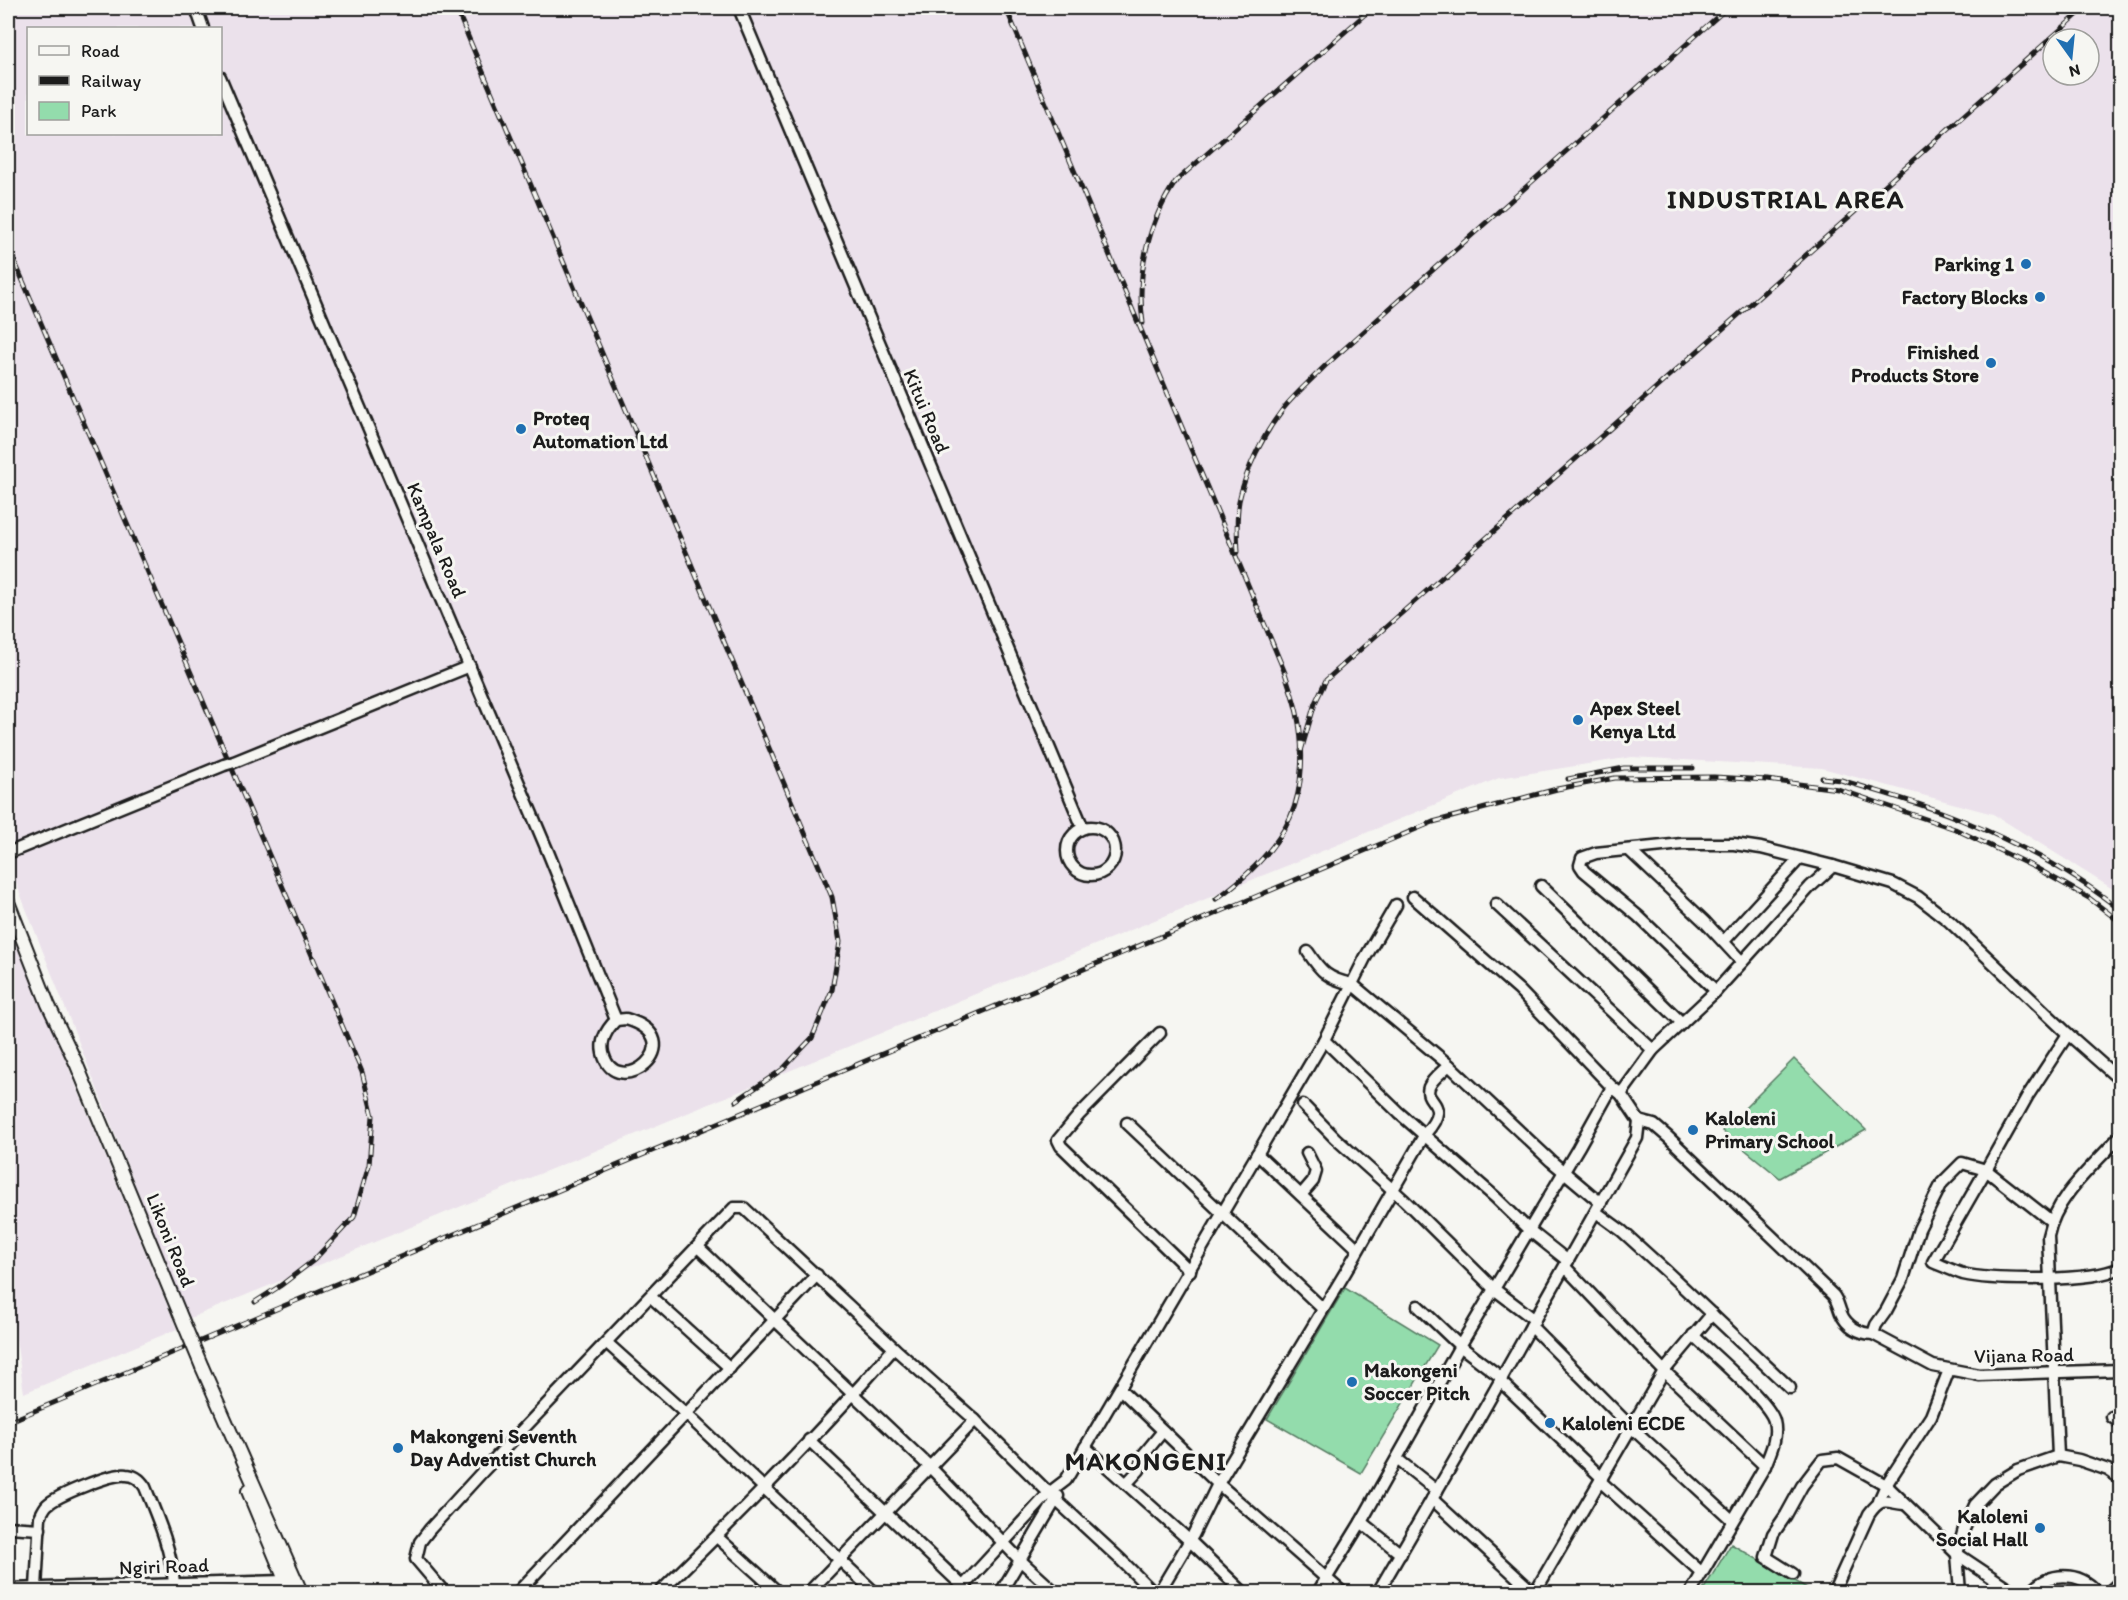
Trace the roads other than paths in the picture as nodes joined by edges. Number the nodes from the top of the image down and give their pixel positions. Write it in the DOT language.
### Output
graph roads {
  1 [pos="196,8"];
  2 [pos="739,8"];
  3 [pos="203,27"];
  4 [pos="222,81"];
  5 [pos="470,666"];
  6 [pos="1083,828"];
  7 [pos="1629,850"];
  8 [pos="8,853"];
  9 [pos="1800,858"];
  10 [pos="1833,866"];
  11 [pos="1541,886"];
  12 [pos="1413,897"];
  13 [pos="8,902"];
  14 [pos="1496,904"];
  15 [pos="1396,905"];
  16 [pos="8,914"];
  17 [pos="1724,941"];
  18 [pos="1308,952"];
  19 [pos="1742,962"];
  20 [pos="1352,984"];
  21 [pos="1716,991"];
  22 [pos="616,1020"];
  23 [pos="1682,1023"];
  24 [pos="1160,1033"];
  25 [pos="2068,1034"];
  26 [pos="1324,1040"];
  27 [pos="1653,1050"];
  28 [pos="1449,1065"];
  29 [pos="2121,1080"];
  30 [pos="1612,1087"];
  31 [pos="1621,1094"];
  32 [pos="1303,1105"];
  33 [pos="1639,1121"];
  34 [pos="1127,1123"];
  35 [pos="1425,1134"];
  36 [pos="2121,1136"];
  37 [pos="1307,1153"];
  38 [pos="1257,1154"];
  39 [pos="1986,1170"];
  40 [pos="1563,1172"];
  41 [pos="1393,1190"];
  42 [pos="1302,1195"];
  43 [pos="1599,1208"];
  44 [pos="1222,1214"];
  45 [pos="2051,1221"];
  46 [pos="1529,1230"];
  47 [pos="698,1247"];
  48 [pos="1358,1249"];
  49 [pos="1567,1264"];
  50 [pos="2121,1268"];
  51 [pos="1190,1271"];
  52 [pos="817,1275"];
  53 [pos="2051,1278"];
  54 [pos="1494,1288"];
  55 [pos="651,1297"];
  56 [pos="1418,1306"];
  57 [pos="1322,1308"];
  58 [pos="177,1312"];
  59 [pos="1712,1314"];
  60 [pos="776,1319"];
  61 [pos="1533,1323"];
  62 [pos="1873,1334"];
  63 [pos="1693,1335"];
  64 [pos="607,1343"];
  65 [pos="1460,1346"];
  66 [pos="894,1348"];
  67 [pos="200,1367"];
  68 [pos="730,1368"];
  69 [pos="1949,1370"];
  70 [pos="2121,1370"];
  71 [pos="1664,1371"];
  72 [pos="2054,1374"];
  73 [pos="1501,1380"];
  74 [pos="1790,1388"];
  75 [pos="1120,1389"];
  76 [pos="853,1394"];
  77 [pos="686,1414"];
  78 [pos="975,1420"];
  79 [pos="1630,1427"];
  80 [pos="1163,1431"];
  81 [pos="809,1440"];
  82 [pos="1085,1447"];
  83 [pos="2058,1456"];
  84 [pos="1397,1459"];
  85 [pos="1765,1466"];
  86 [pos="930,1467"];
  87 [pos="2121,1478"];
  88 [pos="1601,1480"];
  89 [pos="1126,1484"];
  90 [pos="1218,1484"];
  91 [pos="1886,1485"];
  92 [pos="764,1488"];
  93 [pos="1435,1495"];
  94 [pos="1053,1497"];
  95 [pos="1880,1501"];
  96 [pos="1904,1504"];
  97 [pos="886,1514"];
  98 [pos="1732,1520"];
  99 [pos="1361,1522"];
  100 [pos="8,1527"];
  101 [pos="40,1529"];
  102 [pos="717,1537"];
  103 [pos="1190,1541"];
  104 [pos="1004,1543"];
  105 [pos="1401,1554"];
  106 [pos="1957,1554"];
  107 [pos="1021,1560"];
  108 [pos="840,1561"];
  109 [pos="1702,1573"];
  110 [pos="1793,1574"];
  111 [pos="1326,1579"];
  112 [pos="2121,1582"];
  113 [pos="174,1583"];
  114 [pos="36,1587"];
  115 [pos="288,1587"];
  116 [pos="8,1589"];
  117 [pos="94,1589"];
  118 [pos="964,1590"];
  119 [pos="1834,1591"];
  120 [pos="301,1593"];
  121 [pos="444,1593"];
  122 [pos="518,1593"];
  123 [pos="660,1593"];
  124 [pos="778,1593"];
  125 [pos="809,1593"];
  126 [pos="874,1593"];
  127 [pos="1001,1593"];
  128 [pos="1055,1593"];
  129 [pos="1153,1593"];
  130 [pos="1159,1593"];
  131 [pos="1243,1593"];
  132 [pos="1318,1593"];
  133 [pos="1342,1593"];
  134 [pos="1378,1593"];
  135 [pos="1534,1593"];
  136 [pos="1691,1593"];
  137 [pos="1960,1593"];
  138 [pos="2014,1593"];
  139 [pos="2031,1593"];
  140 [pos="2097,1593"];
  141 [pos="2109,1593"];
  1 -- 3 [label="street"];
  2 -- 6 [label="street, Kitui Road"];
  4 -- 5 [label="street, Kampala Road"];
  5 -- 8 [label="street"];
  5 -- 22 [label="street, Kampala Road"];
  6 -- 6 [label="street"];
  7 -- 9 [label="street"];
  7 -- 17 [label="street"];
  7 -- 21 [label="street"];
  9 -- 10 [label="street"];
  9 -- 17 [label="street"];
  10 -- 19 [label="street"];
  10 -- 25 [label="street"];
  11 -- 23 [label="street"];
  12 -- 30 [label="street"];
  13 -- 58 [label="street, Likoni Road"];
  14 -- 27 [label="street"];
  15 -- 20 [label="street"];
  16 -- 58 [label="street, Likoni Road"];
  17 -- 19 [label="street"];
  18 -- 20 [label="street"];
  19 -- 21 [label="street"];
  20 -- 26 [label="street"];
  20 -- 28 [label="street"];
  21 -- 23 [label="street"];
  22 -- 22 [label="street"];
  23 -- 27 [label="street"];
  24 -- 51 [label="street"];
  25 -- 29 [label="street"];
  25 -- 39 [label="street"];
  26 -- 35 [label="street"];
  26 -- 38 [label="street"];
  27 -- 31 [label="street"];
  28 -- 35 [label="street"];
  28 -- 40 [label="street"];
  30 -- 31 [label="street"];
  30 -- 40 [label="street"];
  31 -- 33 [label="street"];
  32 -- 41 [label="street"];
  33 -- 43 [label="street"];
  33 -- 62 [label="street, Vijana Road"];
  34 -- 44 [label="street"];
  35 -- 41 [label="street"];
  35 -- 46 [label="street"];
  36 -- 45 [label="street"];
  37 -- 42 [label="street"];
  38 -- 42 [label="street"];
  38 -- 44 [label="street"];
  39 -- 45 [label="street"];
  39 -- 53 [label="street"];
  39 -- 62 [label="street"];
  40 -- 43 [label="street"];
  40 -- 46 [label="street"];
  41 -- 48 [label="street"];
  41 -- 54 [label="street"];
  42 -- 48 [label="street"];
  43 -- 49 [label="street"];
  43 -- 59 [label="street"];
  44 -- 51 [label="street"];
  44 -- 57 [label="street"];
  45 -- 53 [label="street"];
  46 -- 49 [label="street"];
  46 -- 54 [label="street"];
  47 -- 52 [label="street"];
  47 -- 55 [label="street"];
  47 -- 60 [label="street"];
  48 -- 57 [label="street"];
  49 -- 61 [label="street"];
  49 -- 71 [label="street"];
  50 -- 53 [label="street"];
  51 -- 75 [label="street"];
  52 -- 60 [label="street"];
  52 -- 66 [label="street"];
  53 -- 72 [label="street"];
  54 -- 61 [label="street"];
  54 -- 65 [label="street"];
  55 -- 64 [label="street"];
  55 -- 68 [label="street"];
  56 -- 65 [label="street"];
  57 -- 90 [label="street"];
  58 -- 67 [label="street, Likoni Road, bridge"];
  59 -- 63 [label="street"];
  59 -- 74 [label="street"];
  60 -- 68 [label="street"];
  60 -- 76 [label="street"];
  61 -- 73 [label="street"];
  61 -- 79 [label="street"];
  62 -- 69 [label="street, Vijana Road"];
  63 -- 71 [label="street"];
  63 -- 85 [label="street"];
  64 -- 77 [label="street"];
  64 -- 121 [label="street"];
  65 -- 73 [label="street"];
  65 -- 84 [label="street"];
  66 -- 76 [label="street"];
  66 -- 78 [label="street"];
  67 -- 115 [label="street, Likoni Road"];
  67 -- 120 [label="street, Likoni Road"];
  68 -- 77 [label="street"];
  69 -- 72 [label="street, Vijana Road"];
  69 -- 91 [label="street"];
  70 -- 72 [label="street, Vijana Road"];
  71 -- 79 [label="street"];
  71 -- 85 [label="street"];
  72 -- 83 [label="street"];
  73 -- 88 [label="street"];
  73 -- 93 [label="street"];
  75 -- 80 [label="street"];
  75 -- 82 [label="street"];
  76 -- 81 [label="street"];
  76 -- 86 [label="street"];
  77 -- 92 [label="street"];
  77 -- 122 [label="street"];
  78 -- 86 [label="street"];
  78 -- 94 [label="street"];
  79 -- 88 [label="street"];
  79 -- 98 [label="street"];
  80 -- 89 [label="street"];
  80 -- 90 [label="street"];
  81 -- 92 [label="street"];
  81 -- 97 [label="street"];
  82 -- 89 [label="street"];
  82 -- 94 [label="street"];
  83 -- 87 [label="street"];
  83 -- 106 [label="street"];
  84 -- 93 [label="street"];
  84 -- 99 [label="street"];
  85 -- 98 [label="street"];
  86 -- 97 [label="street"];
  86 -- 104 [label="street"];
  88 -- 109 [label="street"];
  88 -- 135 [label="street"];
  89 -- 103 [label="street"];
  90 -- 103 [label="street"];
  90 -- 111 [label="street"];
  91 -- 95 [label="street"];
  91 -- 96 [label="street"];
  91 -- 110 [label="street"];
  92 -- 102 [label="street"];
  92 -- 108 [label="street"];
  93 -- 105 [label="street"];
  93 -- 135 [label="street"];
  94 -- 104 [label="street"];
  94 -- 107 [label="street"];
  94 -- 129 [label="street"];
  95 -- 96 [label="street"];
  95 -- 119 [label="street"];
  96 -- 106 [label="street"];
  97 -- 108 [label="street"];
  97 -- 118 [label="street"];
  98 -- 109 [label="street"];
  99 -- 105 [label="street"];
  99 -- 111 [label="street"];
  100 -- 101 [label="street"];
  101 -- 113 [label="street"];
  101 -- 114 [label="street"];
  102 -- 123 [label="street"];
  102 -- 124 [label="street"];
  103 -- 130 [label="street"];
  103 -- 131 [label="street"];
  104 -- 107 [label="street"];
  104 -- 118 [label="street"];
  105 -- 134 [label="street"];
  106 -- 137 [label="street"];
  106 -- 138 [label="street"];
  107 -- 127 [label="street"];
  107 -- 128 [label="street"];
  108 -- 125 [label="street"];
  108 -- 126 [label="street"];
  109 -- 136 [label="street"];
  111 -- 132 [label="street"];
  111 -- 133 [label="street"];
  112 -- 141 [label="street"];
  113 -- 115 [label="street, Ngiri Road"];
  113 -- 117 [label="street, Ngiri Road"];
  114 -- 116 [label="street, Ngiri Road"];
  114 -- 117 [label="street, Ngiri Road"];
  139 -- 140 [label="street"];
}
